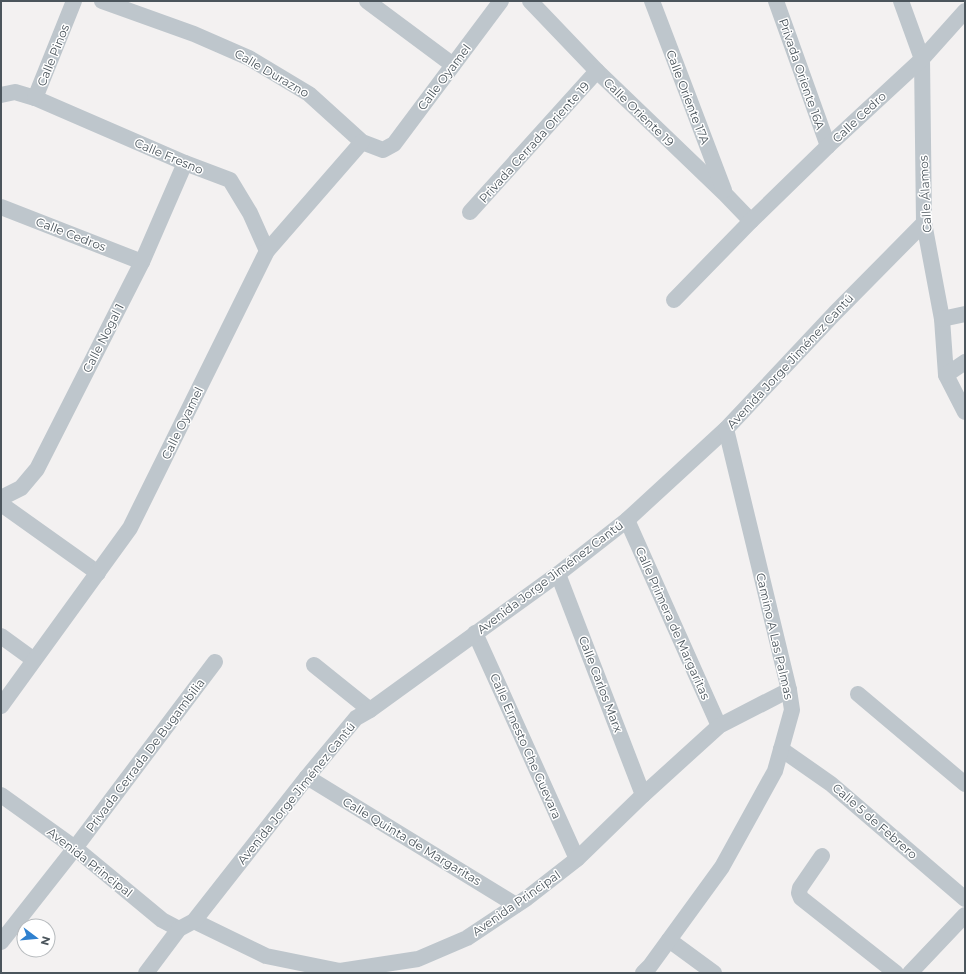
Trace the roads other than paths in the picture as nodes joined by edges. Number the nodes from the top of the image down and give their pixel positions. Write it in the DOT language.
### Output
graph roads {
  1 [pos="74,1"];
  2 [pos="102,1"];
  3 [pos="367,1"];
  4 [pos="501,1"];
  5 [pos="530,1"];
  6 [pos="652,1"];
  7 [pos="776,1"];
  8 [pos="901,1"];
  9 [pos="965,11"];
  10 [pos="922,59"];
  11 [pos="453,65"];
  12 [pos="597,71"];
  13 [pos="6,91"];
  14 [pos="35,98"];
  15 [pos="362,142"];
  16 [pos="828,146"];
  17 [pos="383,150"];
  18 [pos="185,163"];
  19 [pos="725,194"];
  20 [pos="1,207"];
  21 [pos="470,212"];
  22 [pos="751,221"];
  23 [pos="924,223"];
  24 [pos="267,251"];
  25 [pos="142,262"];
  26 [pos="674,300"];
  27 [pos="965,314"];
  28 [pos="942,319"];
  29 [pos="965,362"];
  30 [pos="946,375"];
  31 [pos="965,412"];
  32 [pos="726,429"];
  33 [pos="1,498"];
  34 [pos="1,504"];
  35 [pos="626,520"];
  36 [pos="98,573"];
  37 [pos="558,574"];
  38 [pos="475,633"];
  39 [pos="1,636"];
  40 [pos="34,660"];
  41 [pos="215,662"];
  42 [pos="314,665"];
  43 [pos="789,690"];
  44 [pos="858,694"];
  45 [pos="1,706"];
  46 [pos="370,710"];
  47 [pos="719,726"];
  48 [pos="781,749"];
  49 [pos="307,776"];
  50 [pos="965,784"];
  51 [pos="1,795"];
  52 [pos="643,795"];
  53 [pos="75,848"];
  54 [pos="822,856"];
  55 [pos="577,859"];
  56 [pos="965,899"];
  57 [pos="516,905"];
  58 [pos="965,915"];
  59 [pos="194,921"];
  60 [pos="179,929"];
  61 [pos="669,940"];
  62 [pos="1,942"];
  63 [pos="146,973"];
  64 [pos="643,973"];
  65 [pos="714,973"];
  66 [pos="896,973"];
  67 [pos="910,973"];
  1 -- 14 [label="street, Calle Pinos"];
  2 -- 15 [label="street, Calle Durazno"];
  3 -- 11 [label="street"];
  4 -- 11 [label="street, Calle Oyamel"];
  5 -- 12 [label="street, Calle Oriente 19"];
  6 -- 19 [label="street, Calle Oriente 17A"];
  7 -- 16 [label="street, Privada Oriente 16A"];
  8 -- 10 [label="street, Calle Álamos"];
  9 -- 10 [label="street, Calle Cedro"];
  10 -- 16 [label="street, Calle Cedro"];
  10 -- 23 [label="street, Calle Álamos"];
  11 -- 17 [label="street, Calle Oyamel"];
  12 -- 19 [label="street, Calle Oriente 19"];
  12 -- 21 [label="street, Privada Cerrada Oriente 19"];
  13 -- 14 [label="street, Calle Pinos"];
  14 -- 18 [label="street, Calle Fresno"];
  15 -- 17 [label="street, Calle Durazno"];
  15 -- 24 [label="street, Calle Oyamel"];
  16 -- 22 [label="street, Calle Cedro"];
  18 -- 24 [label="street, Calle Fresno"];
  18 -- 25 [label="street, Calle Nogal 1"];
  19 -- 22 [label="street, Calle Oriente 19"];
  20 -- 25 [label="street, Calle Cedros"];
  22 -- 26 [label="street, Calle Cedro"];
  23 -- 28 [label="street, Calle Álamos"];
  23 -- 32 [label="street, Avenida Jorge Jiménez Cantú"];
  24 -- 36 [label="street, Calle Oyamel"];
  25 -- 33 [label="street, Calle Nogal 1"];
  27 -- 28 [label="street"];
  28 -- 30 [label="street, Calle Álamos"];
  29 -- 30 [label="street"];
  30 -- 31 [label="street"];
  32 -- 35 [label="street, Avenida Jorge Jiménez Cantú"];
  32 -- 43 [label="street, Camino A Las Palmas"];
  34 -- 36 [label="street"];
  35 -- 37 [label="street, Avenida Jorge Jiménez Cantú"];
  35 -- 47 [label="street, Calle Primera de Margaritas"];
  36 -- 40 [label="street, Calle Oyamel"];
  37 -- 38 [label="street, Avenida Jorge Jiménez Cantú"];
  37 -- 52 [label="street, Calle Carlos Marx"];
  38 -- 46 [label="street, Avenida Jorge Jiménez Cantú"];
  38 -- 55 [label="street, Calle Ernesto Che Guevara"];
  39 -- 40 [label="street"];
  40 -- 45 [label="street, Calle Oyamel"];
  41 -- 53 [label="street, Privada Cerrada De Bugambilia"];
  42 -- 46 [label="street"];
  43 -- 47 [label="street, Avenida Principal"];
  43 -- 48 [label="street, Camino A Las Palmas"];
  44 -- 50 [label="street"];
  46 -- 49 [label="street, Avenida Jorge Jiménez Cantú"];
  47 -- 52 [label="street, Avenida Principal"];
  48 -- 56 [label="street, Calle 5 de Febrero"];
  48 -- 61 [label="street, Camino A Las Palmas"];
  49 -- 57 [label="street, Calle Quinta de Margaritas"];
  49 -- 59 [label="street, Avenida Jorge Jiménez Cantú"];
  51 -- 53 [label="street, Avenida Principal"];
  52 -- 55 [label="street, Avenida Principal"];
  53 -- 60 [label="street, Avenida Principal"];
  53 -- 62 [label="street, Privada Cerrada De Bugambilia"];
  54 -- 66 [label="street"];
  55 -- 57 [label="street, Avenida Principal"];
  57 -- 59 [label="street, Avenida Principal"];
  58 -- 67 [label="street"];
  59 -- 60 [label="street, Avenida Jorge Jiménez Cantú"];
  60 -- 63 [label="street"];
  61 -- 64 [label="street, Camino A Las Palmas"];
  61 -- 65 [label="street"];
}
